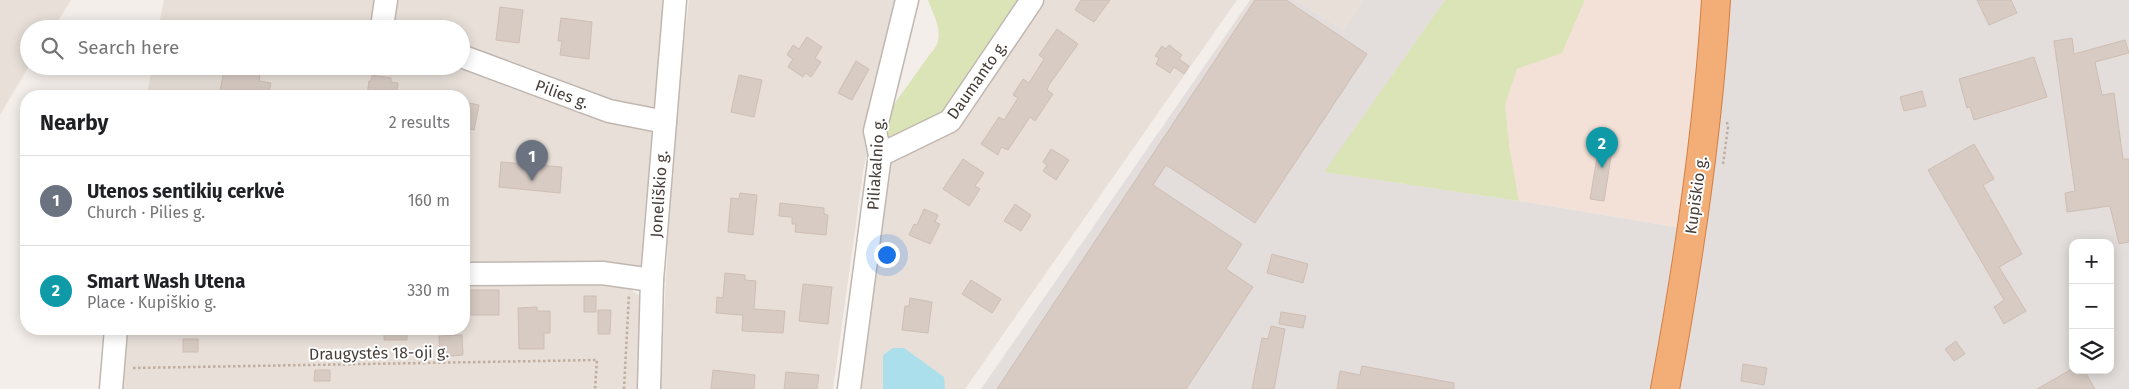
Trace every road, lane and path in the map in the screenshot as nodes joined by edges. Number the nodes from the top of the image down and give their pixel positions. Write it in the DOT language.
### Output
graph roads {
  1 [pos="386,0"];
  2 [pos="675,0"];
  3 [pos="907,0"];
  4 [pos="1032,0"];
  5 [pos="1716,0"];
  6 [pos="385,20"];
  7 [pos="470,59"];
  8 [pos="665,122"];
  9 [pos="880,155"];
  10 [pos="470,274"];
  11 [pos="630,277"];
  12 [pos="652,280"];
  13 [pos="115,335"];
  14 [pos="133,368"];
  15 [pos="110,389"];
  16 [pos="595,389"];
  17 [pos="624,389"];
  18 [pos="650,389"];
  19 [pos="849,389"];
  20 [pos="1665,389"];
  1 -- 6 [label="street"];
  2 -- 8 [label="street, Joneliškio g."];
  3 -- 9 [label="street, Piliakalnio g."];
  4 -- 9 [label="street, Daumanto g."];
  5 -- 20 [label="highway, Kupiškio g."];
  7 -- 8 [label="street, Pilies g."];
  8 -- 12 [label="street, Joneliškio g."];
  9 -- 19 [label="street, Piliakalnio g."];
  10 -- 11 [label="street"];
  11 -- 12 [label="street"];
  11 -- 17 [label="path"];
  12 -- 18 [label="street, Joneliškio g."];
  13 -- 15 [label="street"];
  14 -- 16 [label="path, Draugystės 18-oji g."];
}
